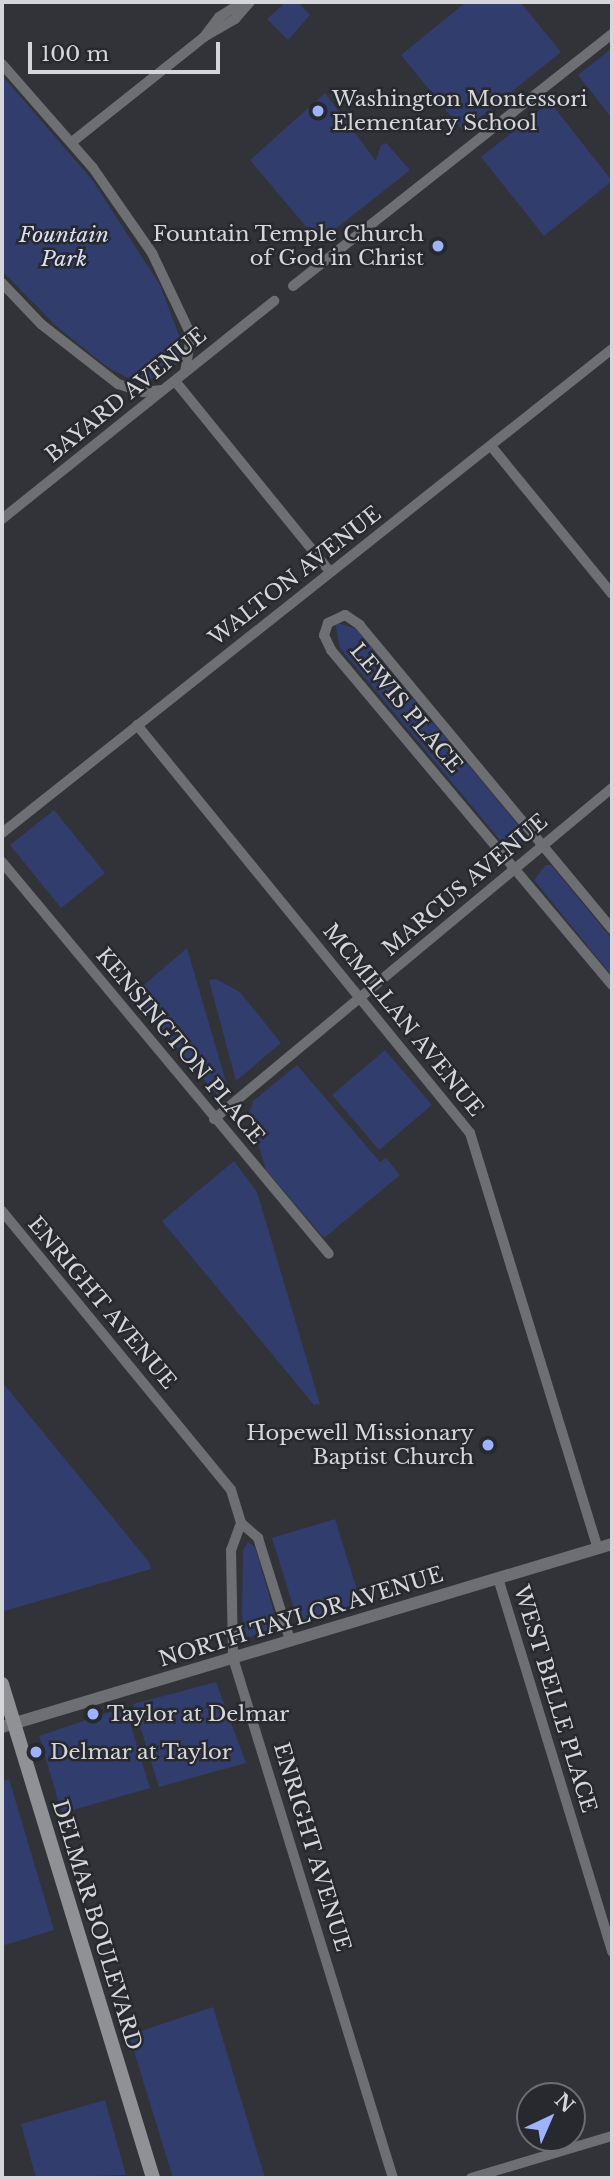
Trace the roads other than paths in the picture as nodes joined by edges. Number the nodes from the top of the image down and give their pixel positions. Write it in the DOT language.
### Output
graph roads {
  1 [pos="243,2"];
  2 [pos="250,2"];
  3 [pos="612,34"];
  4 [pos="204,37"];
  5 [pos="2,64"];
  6 [pos="72,142"];
  7 [pos="2,283"];
  8 [pos="293,286"];
  9 [pos="274,301"];
  10 [pos="612,349"];
  11 [pos="185,372"];
  12 [pos="174,381"];
  13 [pos="164,389"];
  14 [pos="491,446"];
  15 [pos="2,519"];
  16 [pos="330,572"];
  17 [pos="612,594"];
  18 [pos="137,725"];
  19 [pos="612,788"];
  20 [pos="2,833"];
  21 [pos="543,845"];
  22 [pos="2,862"];
  23 [pos="516,868"];
  24 [pos="612,929"];
  25 [pos="612,985"];
  26 [pos="360,997"];
  27 [pos="214,1119"];
  28 [pos="2,1211"];
  29 [pos="329,1254"];
  30 [pos="241,1523"];
  31 [pos="612,1544"];
  32 [pos="598,1548"];
  33 [pos="498,1578"];
  34 [pos="290,1640"];
  35 [pos="233,1658"];
  36 [pos="2,1684"];
  37 [pos="8,1725"];
  38 [pos="612,1952"];
  39 [pos="612,2136"];
  40 [pos="153,2178"];
  41 [pos="393,2178"];
  42 [pos="471,2178"];
  1 -- 4 [label="street"];
  2 -- 4 [label="street"];
  3 -- 8 [label="street"];
  4 -- 6 [label="street"];
  5 -- 6 [label="street"];
  6 -- 11 [label="street"];
  7 -- 13 [label="street"];
  9 -- 11 [label="street, BAYARD AVENUE"];
  10 -- 14 [label="street, WALTON AVENUE"];
  11 -- 12 [label="street, BAYARD AVENUE"];
  12 -- 13 [label="street, BAYARD AVENUE"];
  12 -- 16 [label="street"];
  13 -- 15 [label="street, BAYARD AVENUE"];
  14 -- 16 [label="street, WALTON AVENUE"];
  14 -- 17 [label="street"];
  16 -- 18 [label="street, WALTON AVENUE"];
  18 -- 20 [label="street, WALTON AVENUE"];
  18 -- 26 [label="street, MCMILLAN AVENUE"];
  19 -- 21 [label="street, MARCUS AVENUE"];
  21 -- 23 [label="street, MARCUS AVENUE"];
  21 -- 23 [label="street, LEWIS PLACE"];
  21 -- 24 [label="street, LEWIS PLACE"];
  22 -- 27 [label="street, KENSINGTON PLACE"];
  23 -- 25 [label="street, LEWIS PLACE"];
  23 -- 26 [label="street, MARCUS AVENUE"];
  26 -- 27 [label="street, MARCUS AVENUE"];
  26 -- 32 [label="street, MCMILLAN AVENUE"];
  27 -- 29 [label="street, KENSINGTON PLACE"];
  28 -- 30 [label="street, ENRIGHT AVENUE"];
  30 -- 34 [label="street, ENRIGHT AVENUE"];
  30 -- 35 [label="street, ENRIGHT AVENUE"];
  31 -- 32 [label="street, NORTH TAYLOR AVENUE"];
  32 -- 33 [label="street, NORTH TAYLOR AVENUE"];
  33 -- 34 [label="street, NORTH TAYLOR AVENUE"];
  33 -- 38 [label="street, WEST BELLE PLACE"];
  34 -- 35 [label="street, NORTH TAYLOR AVENUE"];
  35 -- 37 [label="street, NORTH TAYLOR AVENUE"];
  35 -- 41 [label="street, ENRIGHT AVENUE"];
  36 -- 37 [label="main road, DELMAR BOULEVARD"];
  37 -- 40 [label="main road, DELMAR BOULEVARD"];
  39 -- 42 [label="street"];
}
